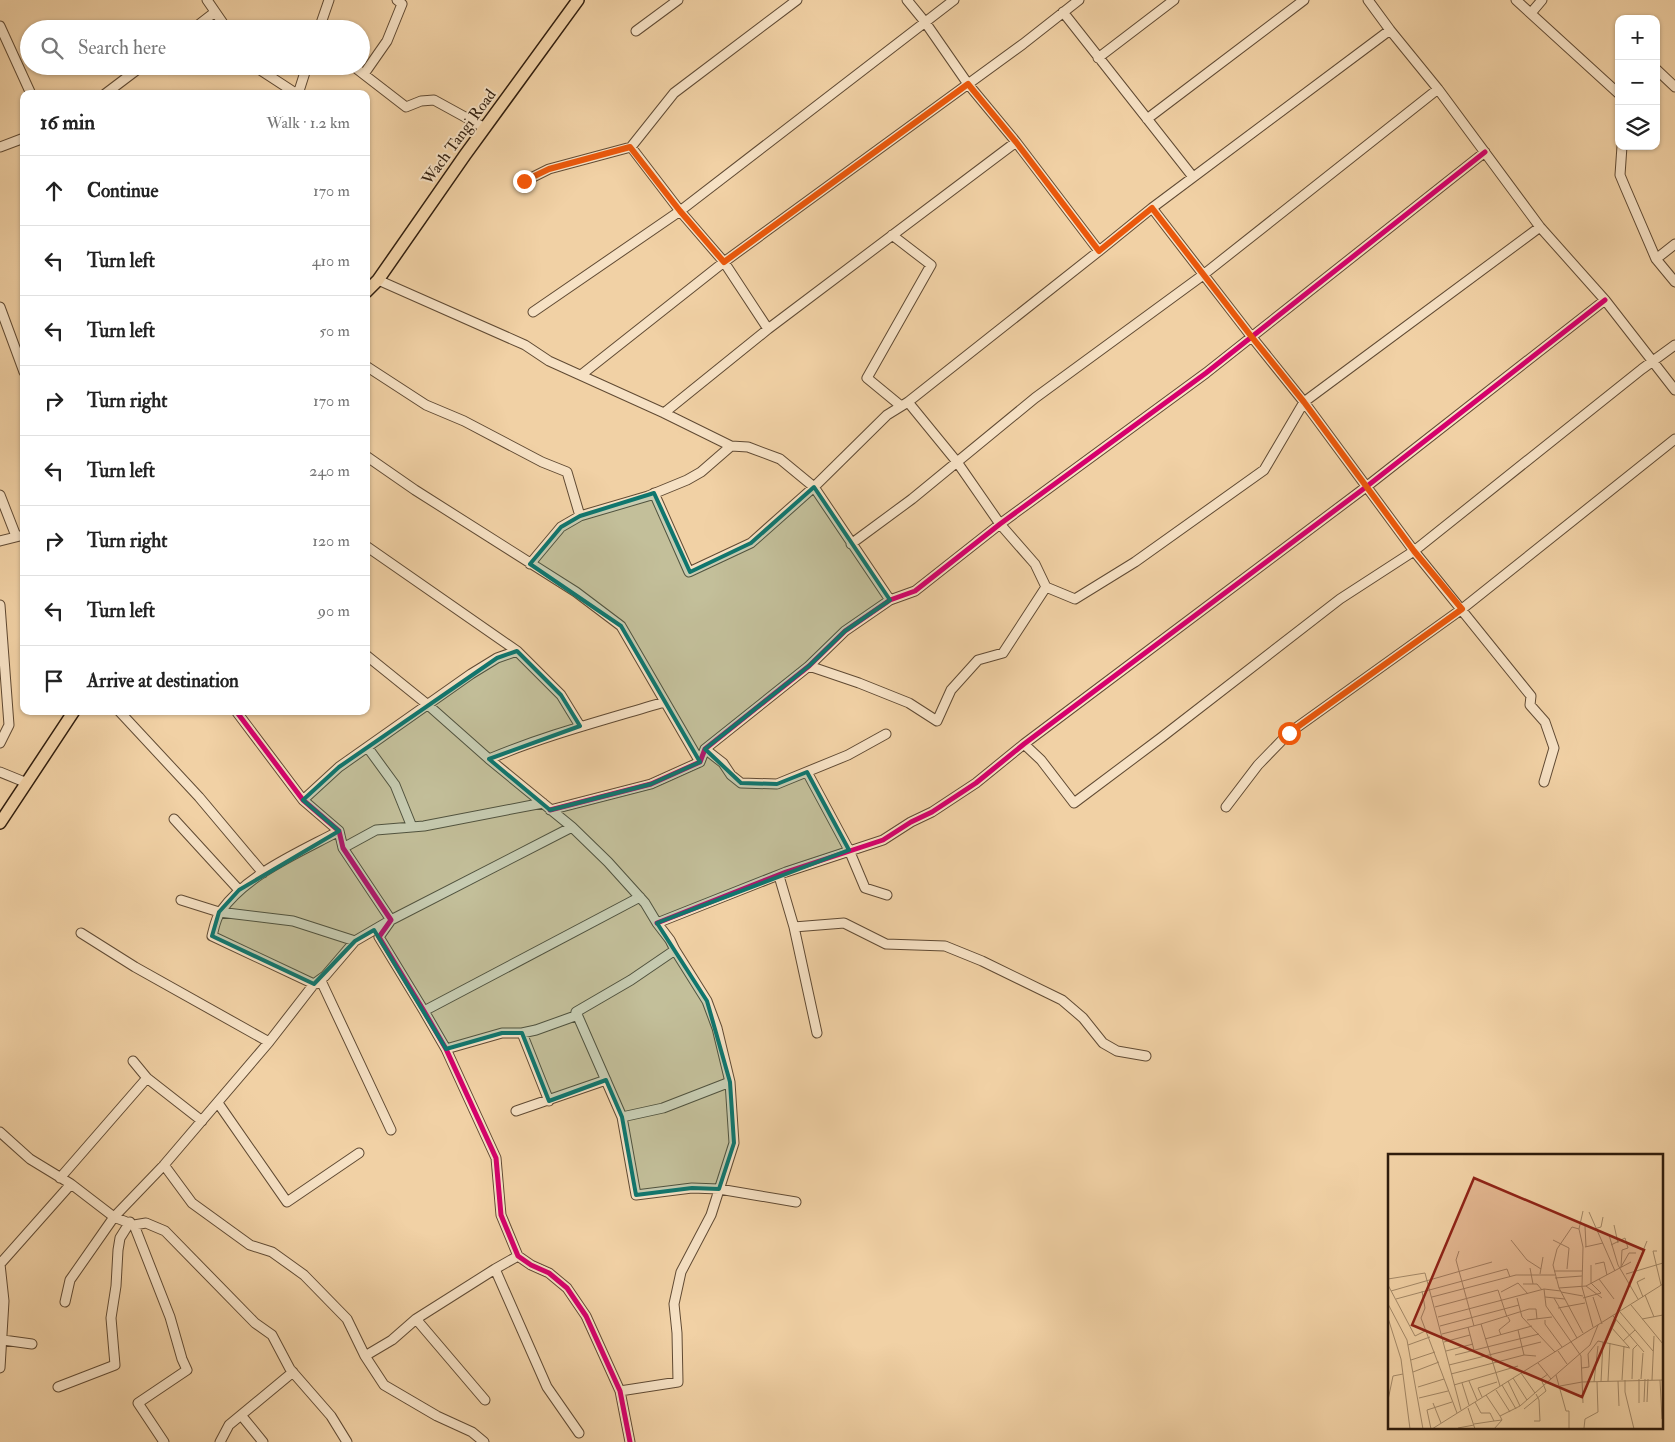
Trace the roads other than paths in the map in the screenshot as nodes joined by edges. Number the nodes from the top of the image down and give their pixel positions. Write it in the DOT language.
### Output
graph roads {
  1 [pos="207,0"];
  2 [pos="329,0"];
  3 [pos="397,0"];
  4 [pos="578,0"];
  5 [pos="678,0"];
  6 [pos="797,0"];
  7 [pos="907,0"];
  8 [pos="954,0"];
  9 [pos="1079,0"];
  10 [pos="1174,0"];
  11 [pos="1304,0"];
  12 [pos="1368,0"];
  13 [pos="1516,0"];
  14 [pos="1542,0"];
  15 [pos="215,12"];
  16 [pos="1064,12"];
  17 [pos="1531,14"];
  18 [pos="205,20"];
  19 [pos="221,20"];
  20 [pos="322,20"];
  21 [pos="925,22"];
  22 [pos="0,26"];
  23 [pos="1390,30"];
  24 [pos="636,31"];
  25 [pos="1098,58"];
  26 [pos="370,65"];
  27 [pos="20,70"];
  28 [pos="1660,73"];
  29 [pos="22,75"];
  30 [pos="130,75"];
  31 [pos="268,75"];
  32 [pos="304,75"];
  33 [pos="365,75"];
  34 [pos="968,84"];
  35 [pos="1675,87"];
  36 [pos="1438,89"];
  37 [pos="29,90"];
  38 [pos="110,90"];
  39 [pos="292,90"];
  40 [pos="299,90"];
  41 [pos="1615,90"];
  42 [pos="1148,119"];
  43 [pos="485,128"];
  44 [pos="20,140"];
  45 [pos="1016,142"];
  46 [pos="0,147"];
  47 [pos="630,147"];
  48 [pos="1622,150"];
  49 [pos="1485,152"];
  50 [pos="1193,178"];
  51 [pos="524,181"];
  52 [pos="1152,208"];
  53 [pos="680,211"];
  54 [pos="1540,227"];
  55 [pos="892,235"];
  56 [pos="1675,244"];
  57 [pos="1099,251"];
  58 [pos="1656,259"];
  59 [pos="724,262"];
  60 [pos="1203,275"];
  61 [pos="378,280"];
  62 [pos="1675,282"];
  63 [pos="370,288"];
  64 [pos="1605,300"];
  65 [pos="0,307"];
  66 [pos="532,312"];
  67 [pos="768,328"];
  68 [pos="1251,336"];
  69 [pos="1675,346"];
  70 [pos="20,361"];
  71 [pos="1652,361"];
  72 [pos="370,369"];
  73 [pos="581,375"];
  74 [pos="1675,390"];
  75 [pos="1304,402"];
  76 [pos="904,404"];
  77 [pos="664,413"];
  78 [pos="1675,439"];
  79 [pos="731,446"];
  80 [pos="370,459"];
  81 [pos="957,462"];
  82 [pos="814,487"];
  83 [pos="1366,487"];
  84 [pos="654,493"];
  85 [pos="0,495"];
  86 [pos="580,516"];
  87 [pos="1000,524"];
  88 [pos="20,536"];
  89 [pos="0,541"];
  90 [pos="851,544"];
  91 [pos="370,549"];
  92 [pos="1414,551"];
  93 [pos="530,564"];
  94 [pos="1046,587"];
  95 [pos="890,600"];
  96 [pos="0,605"];
  97 [pos="1462,609"];
  98 [pos="517,652"];
  99 [pos="370,658"];
  100 [pos="809,666"];
  101 [pos="3,684"];
  102 [pos="664,702"];
  103 [pos="428,705"];
  104 [pos="71,715"];
  105 [pos="123,715"];
  106 [pos="239,715"];
  107 [pos="580,726"];
  108 [pos="886,734"];
  109 [pos="0,743"];
  110 [pos="1024,744"];
  111 [pos="368,748"];
  112 [pos="705,749"];
  113 [pos="489,759"];
  114 [pos="700,762"];
  115 [pos="0,772"];
  116 [pos="807,772"];
  117 [pos="1544,782"];
  118 [pos="26,783"];
  119 [pos="303,800"];
  120 [pos="543,803"];
  121 [pos="1226,807"];
  122 [pos="550,810"];
  123 [pos="174,819"];
  124 [pos="0,823"];
  125 [pos="412,827"];
  126 [pos="572,827"];
  127 [pos="339,831"];
  128 [pos="343,848"];
  129 [pos="849,850"];
  130 [pos="263,873"];
  131 [pos="779,876"];
  132 [pos="239,890"];
  133 [pos="886,895"];
  134 [pos="640,897"];
  135 [pos="181,900"];
  136 [pos="219,912"];
  137 [pos="391,920"];
  138 [pos="657,923"];
  139 [pos="794,927"];
  140 [pos="81,934"];
  141 [pos="355,941"];
  142 [pos="675,950"];
  143 [pos="314,984"];
  144 [pos="424,1011"];
  145 [pos="576,1012"];
  146 [pos="522,1033"];
  147 [pos="817,1033"];
  148 [pos="269,1042"];
  149 [pos="446,1049"];
  150 [pos="1146,1056"];
  151 [pos="132,1061"];
  152 [pos="147,1078"];
  153 [pos="606,1080"];
  154 [pos="730,1082"];
  155 [pos="549,1101"];
  156 [pos="218,1103"];
  157 [pos="516,1111"];
  158 [pos="622,1117"];
  159 [pos="202,1121"];
  160 [pos="392,1130"];
  161 [pos="0,1132"];
  162 [pos="359,1153"];
  163 [pos="164,1165"];
  164 [pos="60,1178"];
  165 [pos="71,1184"];
  166 [pos="720,1189"];
  167 [pos="796,1202"];
  168 [pos="114,1217"];
  169 [pos="132,1224"];
  170 [pos="518,1256"];
  171 [pos="495,1269"];
  172 [pos="65,1302"];
  173 [pos="416,1319"];
  174 [pos="3,1340"];
  175 [pos="32,1344"];
  176 [pos="365,1356"];
  177 [pos="0,1368"];
  178 [pos="293,1372"];
  179 [pos="58,1387"];
  180 [pos="620,1390"];
  181 [pos="485,1400"];
  182 [pos="242,1415"];
  183 [pos="579,1433"];
  184 [pos="164,1442"];
  185 [pos="220,1442"];
  186 [pos="263,1442"];
  187 [pos="347,1442"];
  188 [pos="484,1442"];
  189 [pos="630,1442"];
  1 -- 15 [label="street"];
  2 -- 20 [label="street"];
  3 -- 26 [label="street"];
  4 -- 43 [label="main road, Wach Tangi Road"];
  5 -- 24 [label="street"];
  6 -- 47 [label="street"];
  7 -- 21 [label="street"];
  8 -- 21 [label="street"];
  9 -- 16 [label="street"];
  10 -- 25 [label="street"];
  11 -- 42 [label="street"];
  12 -- 23 [label="street"];
  13 -- 17 [label="street"];
  14 -- 17 [label="street"];
  15 -- 18 [label="street"];
  15 -- 19 [label="street"];
  16 -- 25 [label="street"];
  16 -- 34 [label="street"];
  17 -- 41 [label="street"];
  21 -- 34 [label="street"];
  21 -- 53 [label="street"];
  22 -- 27 [label="street"];
  23 -- 36 [label="street"];
  23 -- 50 [label="street"];
  25 -- 42 [label="street"];
  28 -- 35 [label="street"];
  29 -- 37 [label="street"];
  30 -- 38 [label="street"];
  31 -- 39 [label="street"];
  32 -- 40 [label="street"];
  33 -- 43 [label="street"];
  34 -- 45 [label="street"];
  34 -- 59 [label="street"];
  36 -- 49 [label="street"];
  36 -- 60 [label="street"];
  42 -- 50 [label="street"];
  43 -- 61 [label="main road, Wach Tangi Road"];
  44 -- 46 [label="street"];
  45 -- 55 [label="street"];
  45 -- 57 [label="street"];
  47 -- 51 [label="street"];
  47 -- 53 [label="street"];
  48 -- 58 [label="street"];
  49 -- 54 [label="street"];
  49 -- 68 [label="street"];
  50 -- 52 [label="street"];
  52 -- 57 [label="street"];
  52 -- 60 [label="street"];
  53 -- 59 [label="street"];
  53 -- 66 [label="street"];
  54 -- 64 [label="street"];
  54 -- 75 [label="street"];
  55 -- 67 [label="street"];
  55 -- 76 [label="street"];
  56 -- 58 [label="street"];
  57 -- 76 [label="street"];
  58 -- 62 [label="street"];
  59 -- 67 [label="street"];
  59 -- 73 [label="street"];
  60 -- 68 [label="street"];
  60 -- 81 [label="street"];
  61 -- 63 [label="main road, Wach Tangi Road"];
  61 -- 73 [label="street"];
  64 -- 71 [label="street"];
  64 -- 83 [label="street"];
  65 -- 70 [label="street"];
  67 -- 77 [label="street"];
  68 -- 75 [label="street"];
  68 -- 87 [label="street"];
  69 -- 71 [label="street"];
  71 -- 74 [label="street"];
  71 -- 92 [label="street"];
  72 -- 86 [label="street"];
  73 -- 77 [label="street"];
  75 -- 83 [label="street"];
  75 -- 94 [label="street"];
  76 -- 81 [label="street"];
  76 -- 82 [label="street"];
  77 -- 79 [label="street"];
  78 -- 97 [label="street"];
  79 -- 82 [label="street"];
  79 -- 84 [label="street"];
  80 -- 93 [label="street"];
  81 -- 87 [label="street"];
  81 -- 90 [label="street"];
  82 -- 84 [label="street"];
  82 -- 90 [label="street"];
  83 -- 92 [label="street"];
  83 -- 110 [label="street"];
  84 -- 86 [label="street"];
  85 -- 88 [label="street"];
  86 -- 93 [label="street"];
  87 -- 94 [label="street"];
  87 -- 95 [label="street"];
  88 -- 89 [label="street"];
  90 -- 95 [label="street"];
  91 -- 98 [label="street"];
  92 -- 97 [label="street"];
  92 -- 110 [label="street"];
  93 -- 102 [label="street"];
  94 -- 100 [label="street"];
  95 -- 100 [label="street"];
  96 -- 101 [label="street"];
  97 -- 117 [label="street"];
  97 -- 121 [label="street"];
  98 -- 103 [label="street"];
  98 -- 107 [label="street"];
  99 -- 103 [label="street"];
  100 -- 112 [label="street"];
  101 -- 109 [label="street"];
  102 -- 107 [label="street"];
  102 -- 114 [label="street"];
  103 -- 111 [label="street"];
  103 -- 113 [label="street"];
  104 -- 118 [label="main road"];
  105 -- 130 [label="street"];
  106 -- 119 [label="street"];
  107 -- 113 [label="street"];
  108 -- 116 [label="street"];
  110 -- 129 [label="street"];
  111 -- 119 [label="street"];
  111 -- 125 [label="street"];
  112 -- 114 [label="street"];
  112 -- 116 [label="street"];
  113 -- 120 [label="street"];
  114 -- 122 [label="street"];
  115 -- 118 [label="street"];
  116 -- 129 [label="street"];
  118 -- 124 [label="main road"];
  119 -- 127 [label="street"];
  120 -- 122 [label="street"];
  120 -- 125 [label="street"];
  122 -- 126 [label="street"];
  123 -- 132 [label="street"];
  125 -- 128 [label="street"];
  126 -- 134 [label="street"];
  126 -- 137 [label="street"];
  127 -- 128 [label="street"];
  127 -- 130 [label="street"];
  128 -- 137 [label="street"];
  129 -- 131 [label="street"];
  129 -- 133 [label="street"];
  130 -- 132 [label="street"];
  131 -- 138 [label="street"];
  131 -- 139 [label="street"];
  132 -- 136 [label="street"];
  134 -- 138 [label="street"];
  134 -- 144 [label="street"];
  135 -- 136 [label="street"];
  136 -- 141 [label="street"];
  136 -- 143 [label="street"];
  137 -- 141 [label="street"];
  137 -- 144 [label="street"];
  138 -- 142 [label="street"];
  139 -- 147 [label="street"];
  139 -- 150 [label="street"];
  140 -- 148 [label="street"];
  141 -- 143 [label="street"];
  142 -- 145 [label="street"];
  142 -- 154 [label="street"];
  143 -- 148 [label="street"];
  143 -- 160 [label="street"];
  144 -- 149 [label="street"];
  145 -- 146 [label="street"];
  145 -- 153 [label="street"];
  146 -- 149 [label="street"];
  146 -- 155 [label="street"];
  148 -- 156 [label="street"];
  149 -- 170 [label="street"];
  151 -- 152 [label="street"];
  152 -- 159 [label="street"];
  152 -- 164 [label="street"];
  153 -- 155 [label="street"];
  153 -- 158 [label="street"];
  154 -- 158 [label="street"];
  154 -- 166 [label="street"];
  155 -- 157 [label="street"];
  156 -- 159 [label="street"];
  156 -- 162 [label="street"];
  158 -- 166 [label="street"];
  159 -- 163 [label="street"];
  161 -- 164 [label="street"];
  163 -- 168 [label="street"];
  163 -- 176 [label="street"];
  164 -- 165 [label="street"];
  165 -- 168 [label="street"];
  165 -- 174 [label="street"];
  166 -- 167 [label="street"];
  166 -- 180 [label="street"];
  168 -- 169 [label="street"];
  168 -- 172 [label="street"];
  169 -- 178 [label="street"];
  169 -- 179 [label="street"];
  169 -- 184 [label="street"];
  170 -- 171 [label="street"];
  170 -- 180 [label="street"];
  171 -- 173 [label="street"];
  171 -- 183 [label="street"];
  173 -- 176 [label="street"];
  173 -- 181 [label="street"];
  174 -- 175 [label="street"];
  174 -- 177 [label="street"];
  176 -- 188 [label="street"];
  178 -- 182 [label="street"];
  178 -- 187 [label="street"];
  180 -- 189 [label="street"];
  182 -- 185 [label="street"];
  182 -- 186 [label="street"];
}
